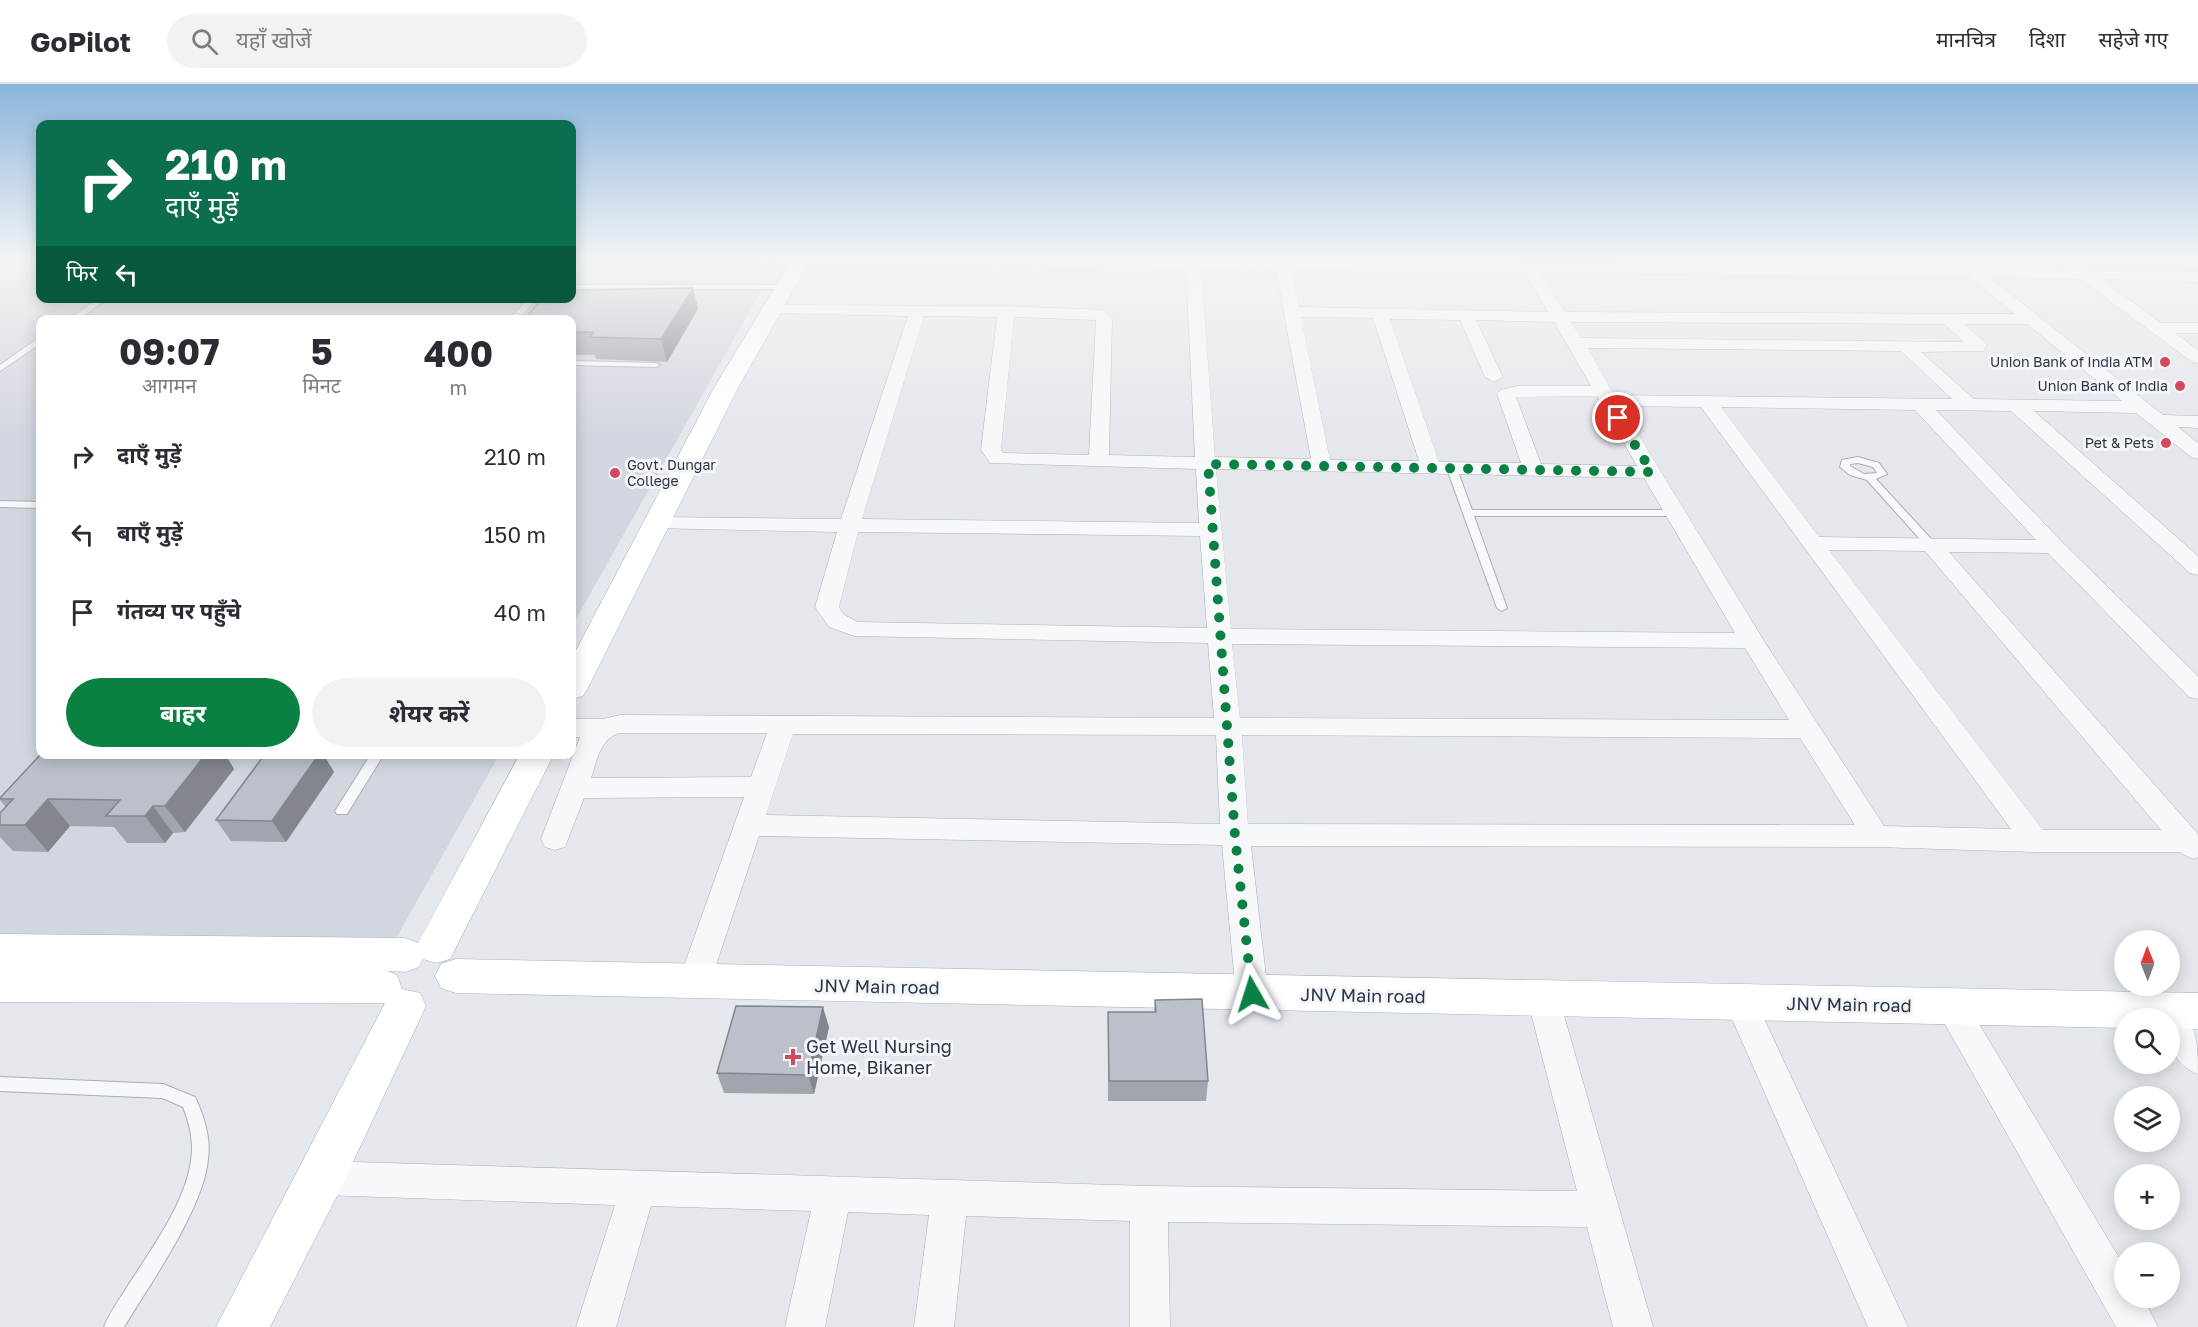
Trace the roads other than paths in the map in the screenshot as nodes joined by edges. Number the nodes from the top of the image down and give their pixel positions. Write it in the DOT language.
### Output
graph roads {
  1 [pos="766,319"];
  2 [pos="915,319"];
  3 [pos="1005,319"];
  4 [pos="1102,319"];
  5 [pos="1197,319"];
  6 [pos="1292,319"];
  7 [pos="1381,319"];
  8 [pos="1467,319"];
  9 [pos="1562,319"];
  10 [pos="1949,319"];
  11 [pos="2030,319"];
  12 [pos="2148,319"];
  13 [pos="2159,328"];
  14 [pos="2198,328"];
  15 [pos="1576,343"];
  16 [pos="36,344"];
  17 [pos="1908,349"];
  18 [pos="2198,358"];
  19 [pos="576,363"];
  20 [pos="656,365"];
  21 [pos="0,369"];
  22 [pos="1494,377"];
  23 [pos="1605,396"];
  24 [pos="1708,403"];
  25 [pos="1921,405"];
  26 [pos="1969,405"];
  27 [pos="2017,406"];
  28 [pos="2140,407"];
  29 [pos="2158,421"];
  30 [pos="2198,422"];
  31 [pos="2198,453"];
  32 [pos="1099,462"];
  33 [pos="1208,464"];
  34 [pos="1322,467"];
  35 [pos="1431,469"];
  36 [pos="1452,469"];
  37 [pos="1533,470"];
  38 [pos="1652,472"];
  39 [pos="1870,478"];
  40 [pos="0,504"];
  41 [pos="36,505"];
  42 [pos="1468,513"];
  43 [pos="1676,513"];
  44 [pos="659,523"];
  45 [pos="849,526"];
  46 [pos="1210,530"];
  47 [pos="1814,543"];
  48 [pos="1930,544"];
  49 [pos="2054,547"];
  50 [pos="2198,568"];
  51 [pos="1502,608"];
  52 [pos="1221,636"];
  53 [pos="1752,641"];
  54 [pos="576,680"];
  55 [pos="2198,691"];
  56 [pos="783,725"];
  57 [pos="1228,726"];
  58 [pos="576,728"];
  59 [pos="603,728"];
  60 [pos="1809,729"];
  61 [pos="375,759"];
  62 [pos="534,759"];
  63 [pos="762,787"];
  64 [pos="574,788"];
  65 [pos="342,811"];
  66 [pos="750,825"];
  67 [pos="1235,836"];
  68 [pos="1876,836"];
  69 [pos="555,839"];
  70 [pos="2035,841"];
  71 [pos="2192,848"];
  72 [pos="0,951"];
  73 [pos="433,959"];
  74 [pos="694,983"];
  75 [pos="0,985"];
  76 [pos="1252,994"];
  77 [pos="393,997"];
  78 [pos="1543,998"];
  79 [pos="1741,1003"];
  80 [pos="1952,1007"];
  81 [pos="2114,1012"];
  82 [pos="2180,1025"];
  83 [pos="2198,1059"];
  84 [pos="0,1084"];
  85 [pos="321,1178"];
  86 [pos="638,1189"];
  87 [pos="833,1194"];
  88 [pos="950,1198"];
  89 [pos="1149,1204"];
  90 [pos="1600,1209"];
  91 [pos="112,1327"];
  92 [pos="242,1327"];
  93 [pos="596,1327"];
  94 [pos="805,1327"];
  95 [pos="934,1327"];
  96 [pos="1150,1327"];
  97 [pos="1633,1327"];
  98 [pos="1888,1327"];
  99 [pos="2138,1327"];
  1 -- 44 [label="street"];
  2 -- 45 [label="street"];
  3 -- 32 [label="street"];
  4 -- 32 [label="street"];
  5 -- 33 [label="street"];
  6 -- 34 [label="street"];
  7 -- 35 [label="street"];
  8 -- 22 [label="street"];
  9 -- 15 [label="street"];
  10 -- 17 [label="street"];
  11 -- 28 [label="street"];
  12 -- 13 [label="street"];
  13 -- 14 [label="street"];
  13 -- 18 [label="street"];
  15 -- 17 [label="street"];
  15 -- 23 [label="street"];
  16 -- 21 [label="lane"];
  17 -- 26 [label="street"];
  19 -- 20 [label="lane"];
  23 -- 24 [label="street"];
  23 -- 37 [label="street"];
  23 -- 38 [label="street"];
  24 -- 25 [label="street"];
  24 -- 47 [label="street"];
  25 -- 26 [label="street"];
  25 -- 49 [label="street"];
  26 -- 27 [label="street"];
  27 -- 28 [label="street"];
  27 -- 50 [label="street"];
  28 -- 29 [label="street"];
  29 -- 30 [label="street"];
  29 -- 31 [label="street"];
  32 -- 33 [label="street"];
  33 -- 34 [label="street"];
  33 -- 46 [label="street"];
  34 -- 35 [label="street"];
  35 -- 36 [label="street"];
  36 -- 37 [label="street"];
  36 -- 42 [label="lane"];
  37 -- 38 [label="street"];
  38 -- 43 [label="street"];
  39 -- 48 [label="lane"];
  40 -- 41 [label="lane"];
  42 -- 43 [label="lane"];
  42 -- 51 [label="lane"];
  43 -- 53 [label="street"];
  44 -- 45 [label="street"];
  44 -- 54 [label="street"];
  45 -- 46 [label="street"];
  45 -- 52 [label="street"];
  46 -- 52 [label="street"];
  47 -- 48 [label="street"];
  47 -- 70 [label="street"];
  48 -- 49 [label="street"];
  48 -- 71 [label="street"];
  49 -- 55 [label="street"];
  52 -- 53 [label="street"];
  52 -- 57 [label="street"];
  53 -- 60 [label="street"];
  56 -- 57 [label="street"];
  56 -- 59 [label="street"];
  56 -- 63 [label="street"];
  57 -- 60 [label="street"];
  57 -- 67 [label="street"];
  58 -- 59 [label="street"];
  59 -- 64 [label="street"];
  60 -- 68 [label="street"];
  61 -- 65 [label="lane"];
  62 -- 73 [label="street"];
  63 -- 64 [label="street"];
  63 -- 66 [label="street"];
  64 -- 69 [label="street"];
  66 -- 67 [label="street"];
  66 -- 74 [label="street"];
  67 -- 68 [label="street"];
  67 -- 76 [label="street"];
  68 -- 70 [label="street"];
  70 -- 71 [label="street"];
  72 -- 73 [label="street, JNV Main road"];
  73 -- 74 [label="street, JNV Main road"];
  73 -- 77 [label="street"];
  73 -- 77 [label="street"];
  74 -- 76 [label="street, JNV Main road"];
  75 -- 77 [label="street"];
  76 -- 78 [label="street, JNV Main road"];
  77 -- 85 [label="street"];
  78 -- 79 [label="street, JNV Main road"];
  78 -- 90 [label="street"];
  79 -- 80 [label="street, JNV Main road"];
  79 -- 98 [label="street"];
  80 -- 81 [label="street, JNV Main road"];
  80 -- 99 [label="street"];
  82 -- 83 [label="street"];
  84 -- 91 [label="lane"];
  85 -- 86 [label="street"];
  85 -- 92 [label="street"];
  86 -- 87 [label="street"];
  86 -- 93 [label="street"];
  87 -- 88 [label="street"];
  87 -- 94 [label="street"];
  88 -- 89 [label="street"];
  88 -- 95 [label="street"];
  89 -- 90 [label="street"];
  89 -- 96 [label="street"];
  90 -- 97 [label="street"];
}
